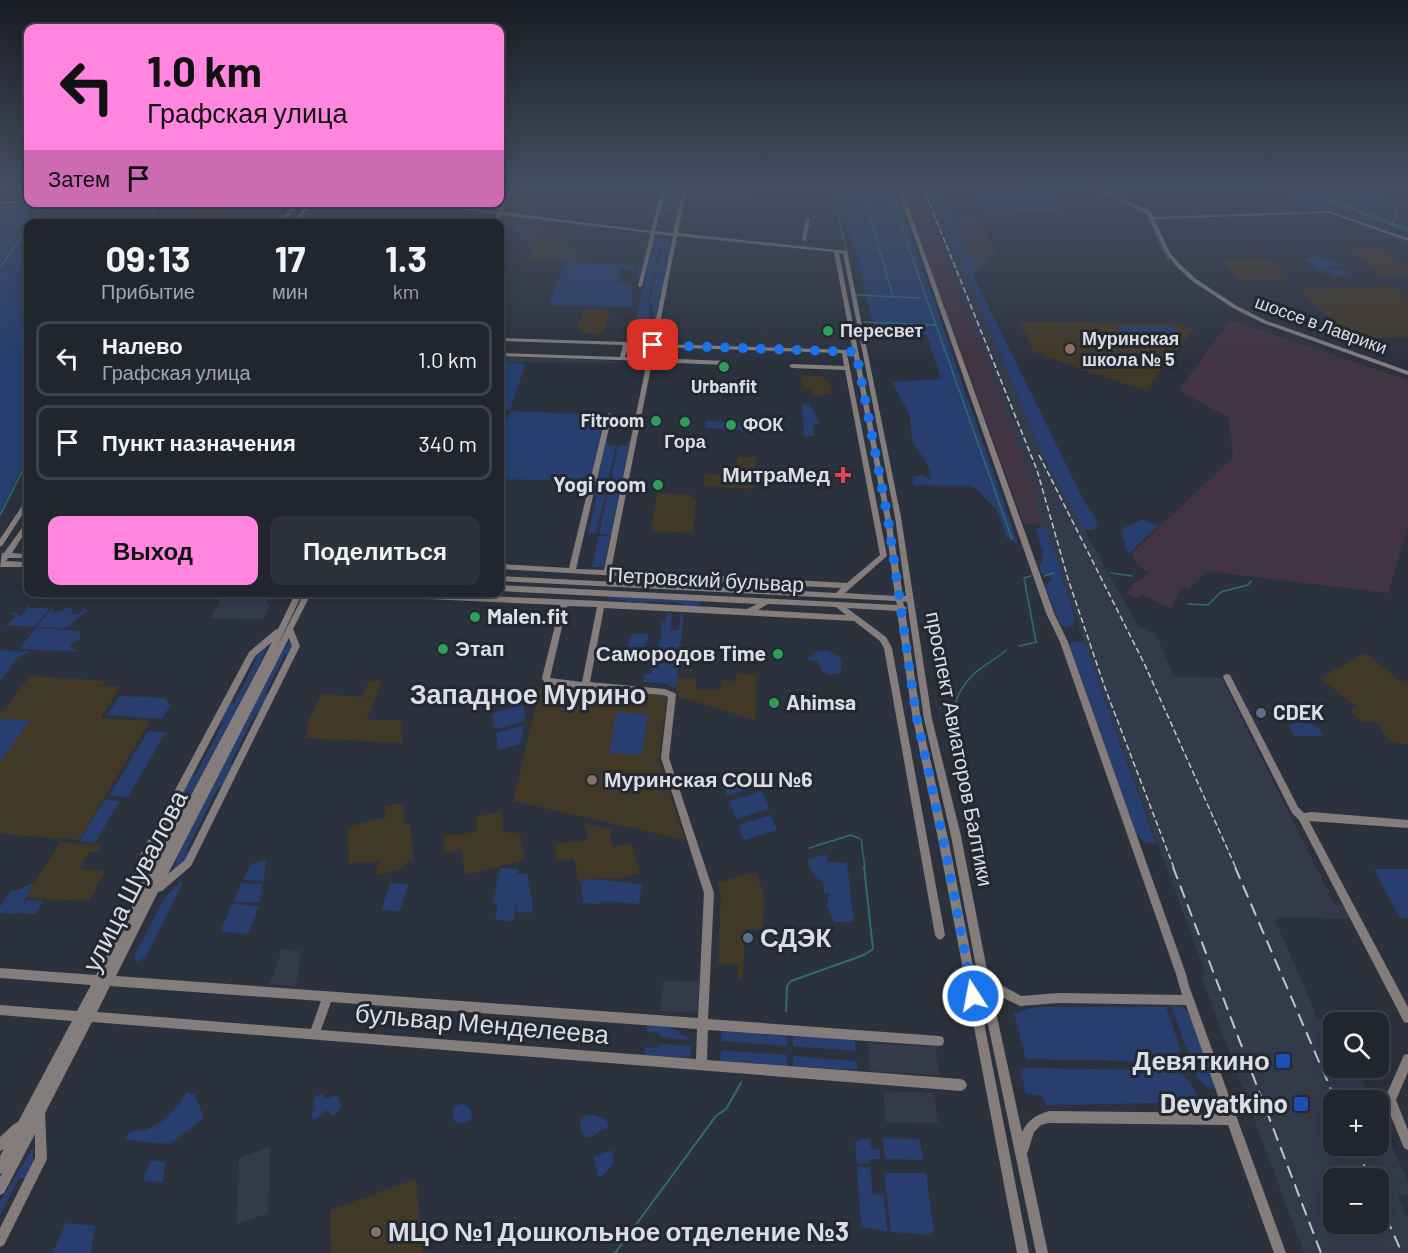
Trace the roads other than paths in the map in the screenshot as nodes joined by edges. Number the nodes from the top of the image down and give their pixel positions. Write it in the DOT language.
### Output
graph roads {
  1 [pos="649,245"];
  2 [pos="673,245"];
  3 [pos="780,245"];
  4 [pos="920,245"];
  5 [pos="1164,245"];
  6 [pos="836,251"];
  7 [pos="640,286"];
  8 [pos="504,339"];
  9 [pos="653,345"];
  10 [pos="844,352"];
  11 [pos="856,352"];
  12 [pos="865,353"];
  13 [pos="504,354"];
  14 [pos="622,359"];
  15 [pos="650,360"];
  16 [pos="727,363"];
  17 [pos="792,366"];
  18 [pos="848,368"];
  19 [pos="1408,373"];
  20 [pos="609,415"];
  21 [pos="24,508"];
  22 [pos="24,529"];
  23 [pos="0,544"];
  24 [pos="3,555"];
  25 [pos="24,556"];
  26 [pos="0,563"];
  27 [pos="24,565"];
  28 [pos="504,567"];
  29 [pos="572,571"];
  30 [pos="607,573"];
  31 [pos="504,579"];
  32 [pos="746,581"];
  33 [pos="850,586"];
  34 [pos="504,588"];
  35 [pos="837,596"];
  36 [pos="297,597"];
  37 [pos="306,597"];
  38 [pos="440,597"];
  39 [pos="767,597"];
  40 [pos="905,603"];
  41 [pos="564,604"];
  42 [pos="601,604"];
  43 [pos="838,604"];
  44 [pos="748,612"];
  45 [pos="854,618"];
  46 [pos="290,630"];
  47 [pos="279,632"];
  48 [pos="1227,677"];
  49 [pos="585,686"];
  50 [pos="1302,818"];
  51 [pos="1408,824"];
  52 [pos="156,891"];
  53 [pos="141,899"];
  54 [pos="940,935"];
  55 [pos="982,972"];
  56 [pos="0,973"];
  57 [pos="98,980"];
  58 [pos="110,981"];
  59 [pos="328,996"];
  60 [pos="1188,1000"];
  61 [pos="0,1010"];
  62 [pos="79,1015"];
  63 [pos="91,1017"];
  64 [pos="1408,1018"];
  65 [pos="703,1024"];
  66 [pos="315,1033"];
  67 [pos="939,1041"];
  68 [pos="1408,1059"];
  69 [pos="701,1064"];
  70 [pos="961,1085"];
  71 [pos="40,1113"];
  72 [pos="1231,1119"];
  73 [pos="22,1125"];
  74 [pos="1408,1144"];
  75 [pos="0,1145"];
  76 [pos="1022,1154"];
  77 [pos="0,1168"];
  78 [pos="0,1190"];
  79 [pos="0,1241"];
  80 [pos="1023,1253"];
  81 [pos="1042,1253"];
  82 [pos="1280,1253"];
  1 -- 7 [label="street"];
  2 -- 9 [label="street"];
  3 -- 6 [label="street"];
  4 -- 60 [label="street"];
  5 -- 19 [label="street, шоссе в Лаврики"];
  6 -- 11 [label="street, проспект Авиаторов Балтики"];
  6 -- 12 [label="street, проспект Авиаторов Балтики"];
  8 -- 14 [label="street"];
  9 -- 10 [label="street"];
  9 -- 15 [label="street"];
  10 -- 11 [label="street"];
  10 -- 18 [label="street"];
  11 -- 12 [label="street"];
  11 -- 40 [label="street, проспект Авиаторов Балтики"];
  12 -- 40 [label="street, проспект Авиаторов Балтики"];
  13 -- 14 [label="street"];
  14 -- 15 [label="street"];
  15 -- 16 [label="street"];
  15 -- 30 [label="street"];
  17 -- 18 [label="street"];
  18 -- 33 [label="street"];
  20 -- 29 [label="street"];
  21 -- 23 [label="street"];
  22 -- 24 [label="street"];
  24 -- 25 [label="street"];
  24 -- 26 [label="street"];
  26 -- 27 [label="street"];
  28 -- 29 [label="street"];
  29 -- 30 [label="street"];
  30 -- 32 [label="street"];
  31 -- 39 [label="street, Петровский бульвар"];
  32 -- 33 [label="street"];
  32 -- 39 [label="street"];
  33 -- 35 [label="street"];
  34 -- 39 [label="street, Петровский бульвар"];
  35 -- 39 [label="street, Петровский бульвар"];
  35 -- 40 [label="street, Петровский бульвар"];
  36 -- 47 [label="street, улица Шувалова"];
  37 -- 46 [label="street, улица Шувалова"];
  38 -- 41 [label="street"];
  39 -- 43 [label="street, Петровский бульвар"];
  39 -- 44 [label="street"];
  40 -- 43 [label="street, Петровский бульвар"];
  40 -- 55 [label="street, проспект Авиаторов Балтики"];
  40 -- 80 [label="street, проспект Авиаторов Балтики"];
  41 -- 42 [label="street"];
  41 -- 49 [label="street"];
  42 -- 44 [label="street"];
  42 -- 49 [label="street"];
  43 -- 45 [label="street"];
  44 -- 45 [label="street"];
  45 -- 54 [label="street"];
  46 -- 52 [label="street, улица Шувалова"];
  46 -- 52 [label="street"];
  47 -- 53 [label="street, улица Шувалова"];
  47 -- 53 [label="street"];
  48 -- 50 [label="street"];
  49 -- 65 [label="street"];
  50 -- 51 [label="street"];
  50 -- 64 [label="street"];
  52 -- 58 [label="street, улица Шувалова"];
  53 -- 57 [label="street, улица Шувалова"];
  55 -- 60 [label="street"];
  55 -- 76 [label="street, проспект Авиаторов Балтики"];
  56 -- 57 [label="street, бульвар Менделеева"];
  57 -- 58 [label="street, бульвар Менделеева"];
  57 -- 62 [label="street, улица Шувалова"];
  58 -- 59 [label="street, бульвар Менделеева"];
  58 -- 63 [label="street, улица Шувалова"];
  59 -- 65 [label="street, бульвар Менделеева"];
  59 -- 66 [label="street"];
  60 -- 72 [label="street"];
  61 -- 62 [label="street, бульвар Менделеева"];
  62 -- 63 [label="street, бульвар Менделеева"];
  62 -- 73 [label="street, улица Шувалова"];
  63 -- 66 [label="street, бульвар Менделеева"];
  63 -- 71 [label="street, улица Шувалова"];
  65 -- 67 [label="street, бульвар Менделеева"];
  65 -- 69 [label="street"];
  66 -- 69 [label="street, бульвар Менделеева"];
  68 -- 74 [label="street"];
  69 -- 70 [label="street, бульвар Менделеева"];
  71 -- 78 [label="street, улица Шувалова"];
  71 -- 79 [label="street"];
  72 -- 76 [label="street"];
  72 -- 82 [label="street"];
  73 -- 75 [label="street"];
  73 -- 77 [label="street, улица Шувалова"];
  76 -- 81 [label="street, проспект Авиаторов Балтики"];
}
